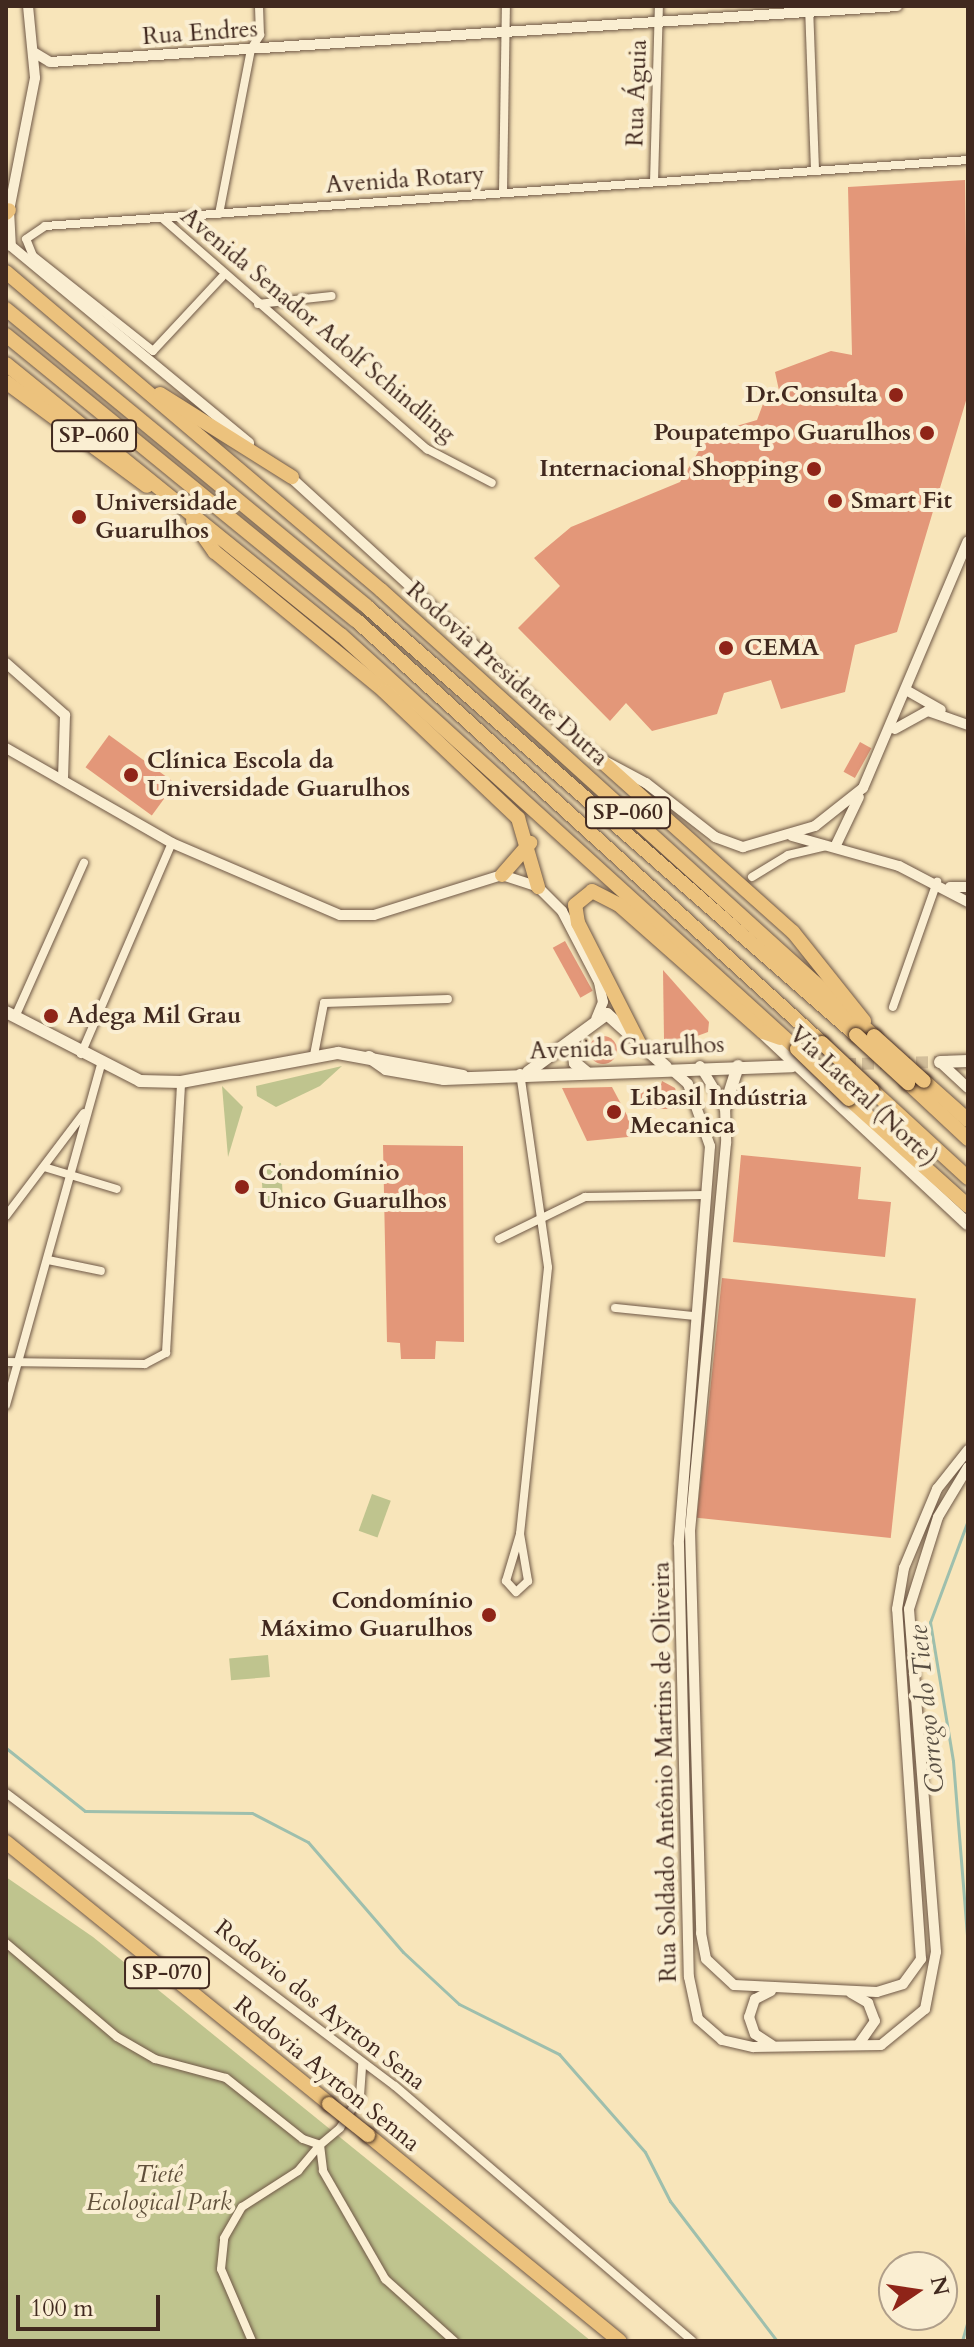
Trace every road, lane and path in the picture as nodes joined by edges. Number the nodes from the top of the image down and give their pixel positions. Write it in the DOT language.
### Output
graph roads {
  1 [pos="28,6"];
  2 [pos="259,6"];
  3 [pos="506,6"];
  4 [pos="659,6"];
  5 [pos="897,6"];
  6 [pos="809,9"];
  7 [pos="659,22"];
  8 [pos="506,34"];
  9 [pos="251,49"];
  10 [pos="35,53"];
  11 [pos="50,62"];
  12 [pos="35,78"];
  13 [pos="968,160"];
  14 [pos="815,171"];
  15 [pos="654,182"];
  16 [pos="503,192"];
  17 [pos="8,211"];
  18 [pos="219,214"];
  19 [pos="162,218"];
  20 [pos="6,272"];
  21 [pos="222,277"];
  22 [pos="332,296"];
  23 [pos="258,304"];
  24 [pos="6,309"];
  25 [pos="6,335"];
  26 [pos="6,364"];
  27 [pos="6,382"];
  28 [pos="145,388"];
  29 [pos="292,477"];
  30 [pos="492,483"];
  31 [pos="162,492"];
  32 [pos="183,508"];
  33 [pos="968,541"];
  34 [pos="6,663"];
  35 [pos="906,690"];
  36 [pos="957,718"];
  37 [pos="968,725"];
  38 [pos="892,732"];
  39 [pos="8,753"];
  40 [pos="62,757"];
  41 [pos="597,757"];
  42 [pos="49,771"];
  43 [pos="63,779"];
  44 [pos="863,788"];
  45 [pos="792,836"];
  46 [pos="530,842"];
  47 [pos="172,843"];
  48 [pos="836,845"];
  49 [pos="84,863"];
  50 [pos="502,875"];
  51 [pos="752,877"];
  52 [pos="937,881"];
  53 [pos="538,887"];
  54 [pos="948,887"];
  55 [pos="968,887"];
  56 [pos="968,902"];
  57 [pos="448,999"];
  58 [pos="893,1007"];
  59 [pos="10,1015"];
  60 [pos="596,1019"];
  61 [pos="763,1032"];
  62 [pos="866,1033"];
  63 [pos="573,1042"];
  64 [pos="639,1043"];
  65 [pos="793,1045"];
  66 [pos="81,1054"];
  67 [pos="314,1055"];
  68 [pos="968,1061"];
  69 [pos="940,1062"];
  70 [pos="101,1065"];
  71 [pos="700,1066"];
  72 [pos="738,1066"];
  73 [pos="792,1066"];
  74 [pos="666,1067"];
  75 [pos="586,1072"];
  76 [pos="524,1073"];
  77 [pos="181,1082"];
  78 [pos="968,1088"];
  79 [pos="725,1107"];
  80 [pos="87,1109"];
  81 [pos="968,1120"];
  82 [pos="968,1139"];
  83 [pos="726,1143"];
  84 [pos="710,1144"];
  85 [pos="955,1166"];
  86 [pos="42,1168"];
  87 [pos="72,1177"];
  88 [pos="968,1178"];
  89 [pos="968,1186"];
  90 [pos="117,1189"];
  91 [pos="705,1195"];
  92 [pos="968,1206"];
  93 [pos="6,1216"];
  94 [pos="542,1219"];
  95 [pos="968,1224"];
  96 [pos="499,1239"];
  97 [pos="48,1260"];
  98 [pos="699,1261"];
  99 [pos="715,1263"];
  100 [pos="101,1271"];
  101 [pos="615,1308"];
  102 [pos="694,1316"];
  103 [pos="20,1361"];
  104 [pos="6,1362"];
  105 [pos="6,1405"];
  106 [pos="968,1450"];
  107 [pos="968,1467"];
  108 [pos="520,1534"];
  109 [pos="6,1793"];
  110 [pos="6,1842"];
  111 [pos="6,1943"];
  112 [pos="776,1989"];
  113 [pos="847,1991"];
  114 [pos="775,2046"];
  115 [pos="852,2048"];
  116 [pos="362,2064"];
  117 [pos="320,2145"];
  118 [pos="252,2341"];
  119 [pos="454,2341"];
  120 [pos="620,2341"];
  121 [pos="692,2341"];
  1 -- 10 [label="street"];
  2 -- 9 [label="street"];
  3 -- 8 [label="street"];
  4 -- 7 [label="street, Rua Águia"];
  5 -- 6 [label="street, Rua Endres"];
  6 -- 7 [label="street, Rua Endres"];
  6 -- 14 [label="street"];
  7 -- 8 [label="street, Rua Endres"];
  7 -- 15 [label="street, Rua Águia"];
  8 -- 9 [label="street, Rua Endres"];
  8 -- 16 [label="street"];
  9 -- 11 [label="street, Rua Endres"];
  9 -- 18 [label="street"];
  10 -- 11 [label="street"];
  10 -- 12 [label="street"];
  11 -- 12 [label="street"];
  12 -- 17 [label="street"];
  13 -- 14 [label="street, Avenida Rotary"];
  14 -- 15 [label="street, Avenida Rotary"];
  15 -- 16 [label="street, Avenida Rotary"];
  16 -- 18 [label="street, Avenida Rotary"];
  17 -- 29 [label="street"];
  18 -- 19 [label="street, Avenida Rotary"];
  19 -- 21 [label="street, Avenida Senador Adolf Schindling"];
  19 -- 21 [label="street, Avenida Rotary"];
  20 -- 28 [label="highway, Rodovia Presidente Dutra / SP-060"];
  21 -- 23 [label="street, Avenida Senador Adolf Schindling"];
  22 -- 23 [label="street"];
  23 -- 30 [label="street, Avenida Senador Adolf Schindling"];
  24 -- 62 [label="highway, Rodovia Presidente Dutra / SP-060"];
  25 -- 85 [label="highway, SP-060, bridge"];
  26 -- 31 [label="highway, SP-060"];
  27 -- 31 [label="highway"];
  28 -- 29 [label="highway"];
  28 -- 62 [label="highway, Rodovia Presidente Dutra / SP-060"];
  29 -- 41 [label="street"];
  31 -- 32 [label="highway, SP-060"];
  32 -- 46 [label="highway"];
  32 -- 65 [label="highway, SP-060"];
  33 -- 35 [label="street"];
  34 -- 40 [label="street"];
  35 -- 36 [label="street"];
  35 -- 38 [label="street"];
  36 -- 37 [label="street"];
  36 -- 38 [label="street"];
  38 -- 44 [label="street"];
  39 -- 42 [label="street"];
  40 -- 42 [label="street"];
  40 -- 43 [label="street"];
  41 -- 45 [label="street"];
  41 -- 62 [label="highway"];
  42 -- 43 [label="street"];
  43 -- 47 [label="street"];
  44 -- 45 [label="street"];
  44 -- 48 [label="street"];
  45 -- 48 [label="street"];
  46 -- 50 [label="highway"];
  46 -- 53 [label="highway"];
  47 -- 50 [label="street"];
  47 -- 66 [label="street"];
  48 -- 51 [label="street"];
  48 -- 52 [label="street"];
  49 -- 59 [label="street"];
  50 -- 53 [label="street"];
  52 -- 54 [label="street"];
  52 -- 58 [label="street"];
  53 -- 60 [label="street"];
  54 -- 55 [label="street"];
  54 -- 56 [label="street"];
  57 -- 67 [label="street"];
  59 -- 66 [label="main road, Avenida Guarulhos"];
  60 -- 63 [label="main road"];
  60 -- 64 [label="main road"];
  61 -- 64 [label="highway"];
  61 -- 65 [label="highway"];
  61 -- 95 [label="main road, Via Lateral (Norte)"];
  62 -- 81 [label="highway, Rodovia Presidente Dutra / SP-060, bridge"];
  62 -- 82 [label="highway, Rodovia Presidente Dutra / SP-060, bridge"];
  63 -- 75 [label="main road"];
  63 -- 76 [label="main road"];
  64 -- 74 [label="main road"];
  65 -- 92 [label="highway, SP-060, bridge"];
  66 -- 70 [label="main road, Avenida Guarulhos"];
  67 -- 76 [label="main road, Avenida Guarulhos"];
  67 -- 77 [label="main road, Avenida Guarulhos"];
  68 -- 69 [label="main road"];
  69 -- 78 [label="street"];
  70 -- 77 [label="main road, Avenida Guarulhos"];
  70 -- 80 [label="street"];
  71 -- 72 [label="main road, Avenida Guarulhos"];
  71 -- 74 [label="main road, Avenida Guarulhos"];
  71 -- 79 [label="street, Rua Soldado Antônio Martins de Oliveira"];
  72 -- 73 [label="main road, Avenida Guarulhos"];
  72 -- 79 [label="main road"];
  74 -- 75 [label="main road, Avenida Guarulhos"];
  74 -- 84 [label="street, Rua Soldado Antônio Martins de Oliveira"];
  75 -- 76 [label="main road, Avenida Guarulhos"];
  76 -- 94 [label="street"];
  77 -- 103 [label="street"];
  79 -- 83 [label="street, Rua Soldado Antônio Martins de Oliveira"];
  80 -- 86 [label="street"];
  80 -- 87 [label="street"];
  83 -- 84 [label="street"];
  83 -- 99 [label="street, Rua Soldado Antônio Martins de Oliveira"];
  84 -- 91 [label="street, Rua Soldado Antônio Martins de Oliveira"];
  85 -- 88 [label="highway, SP-060"];
  85 -- 89 [label="highway"];
  86 -- 87 [label="street"];
  86 -- 93 [label="street"];
  87 -- 90 [label="street"];
  87 -- 97 [label="street"];
  91 -- 94 [label="street"];
  91 -- 98 [label="street, Rua Soldado Antônio Martins de Oliveira"];
  94 -- 96 [label="street"];
  94 -- 108 [label="street"];
  97 -- 100 [label="street"];
  97 -- 103 [label="street"];
  98 -- 99 [label="street"];
  98 -- 102 [label="street, Rua Soldado Antônio Martins de Oliveira"];
  99 -- 112 [label="street, Rua Soldado Antônio Martins de Oliveira"];
  101 -- 102 [label="street"];
  102 -- 114 [label="street, Rua Soldado Antônio Martins de Oliveira"];
  103 -- 104 [label="street"];
  103 -- 105 [label="street"];
  106 -- 113 [label="street, Rua Soldado Antônio Martins de Oliveira"];
  107 -- 115 [label="street, Rua Soldado Antônio Martins de Oliveira"];
  108 -- 108 [label="street"];
  109 -- 116 [label="street, Rodovio dos Ayrton Sena"];
  110 -- 120 [label="highway, Rodovia Ayrton Senna / SP-070, bridge"];
  111 -- 117 [label="street"];
  112 -- 113 [label="street, Rua Soldado Antônio Martins de Oliveira"];
  112 -- 114 [label="street"];
  113 -- 115 [label="street"];
  114 -- 115 [label="street, Rua Soldado Antônio Martins de Oliveira"];
  116 -- 117 [label="street"];
  116 -- 121 [label="street, Rodovio dos Ayrton Sena"];
  117 -- 118 [label="street"];
  117 -- 119 [label="street"];
}
